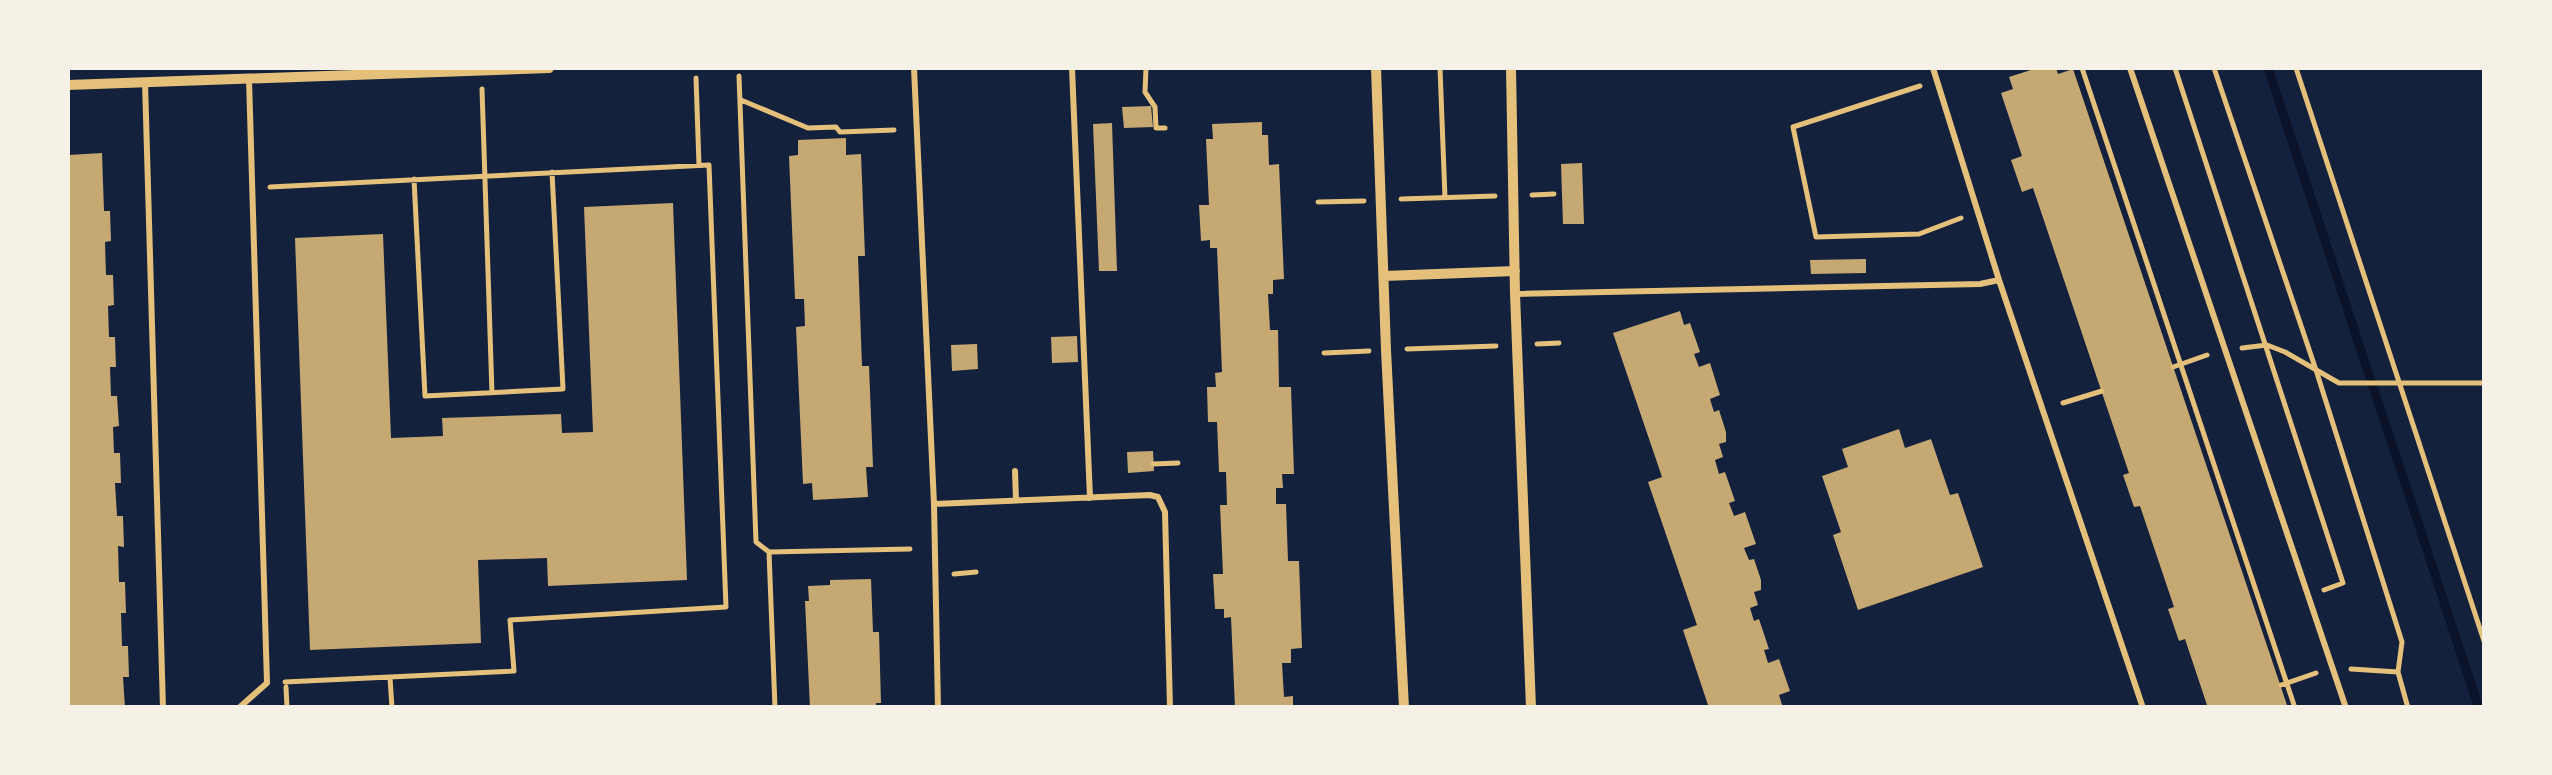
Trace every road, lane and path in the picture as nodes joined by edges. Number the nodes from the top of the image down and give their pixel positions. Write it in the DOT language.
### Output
graph roads {
  1 [pos="549,68"];
  2 [pos="914,68"];
  3 [pos="1072,68"];
  4 [pos="1146,68"];
  5 [pos="1376,68"];
  6 [pos="1440,68"];
  7 [pos="1511,68"];
  8 [pos="1933,68"];
  9 [pos="2082,68"];
  10 [pos="2130,68"];
  11 [pos="2175,68"];
  12 [pos="2214,68"];
  13 [pos="2296,68"];
  14 [pos="738,76"];
  15 [pos="249,78"];
  16 [pos="696,78"];
  17 [pos="145,81"];
  18 [pos="1936,84"];
  19 [pos="68,85"];
  20 [pos="482,86"];
  21 [pos="741,100"];
  22 [pos="1165,128"];
  23 [pos="894,130"];
  24 [pos="698,166"];
  25 [pos="552,172"];
  26 [pos="486,176"];
  27 [pos="414,179"];
  28 [pos="269,187"];
  29 [pos="1554,194"];
  30 [pos="1527,195"];
  31 [pos="1498,196"];
  32 [pos="1445,198"];
  33 [pos="1396,200"];
  34 [pos="1367,201"];
  35 [pos="1318,202"];
  36 [pos="1978,212"];
  37 [pos="1515,271"];
  38 [pos="1384,276"];
  39 [pos="1998,280"];
  40 [pos="1515,294"];
  41 [pos="1558,343"];
  42 [pos="1532,345"];
  43 [pos="1504,346"];
  44 [pos="2267,346"];
  45 [pos="1372,350"];
  46 [pos="1400,350"];
  47 [pos="2223,350"];
  48 [pos="1324,352"];
  49 [pos="2177,366"];
  50 [pos="2316,370"];
  51 [pos="2484,383"];
  52 [pos="2399,384"];
  53 [pos="2102,391"];
  54 [pos="492,392"];
  55 [pos="2063,403"];
  56 [pos="1178,463"];
  57 [pos="1153,464"];
  58 [pos="1015,472"];
  59 [pos="1090,498"];
  60 [pos="1016,500"];
  61 [pos="934,504"];
  62 [pos="910,549"];
  63 [pos="769,552"];
  64 [pos="2307,596"];
  65 [pos="2484,641"];
  66 [pos="2333,668"];
  67 [pos="2398,672"];
  68 [pos="390,678"];
  69 [pos="267,683"];
  70 [pos="2284,684"];
  71 [pos="241,706"];
  72 [pos="392,707"];
  73 [pos="163,708"];
  74 [pos="775,708"];
  75 [pos="938,708"];
  76 [pos="1170,708"];
  77 [pos="1404,708"];
  78 [pos="1530,708"];
  79 [pos="2143,708"];
  80 [pos="2295,708"];
  81 [pos="2346,708"];
  82 [pos="2408,708"];
  1 -- 15 [label="street"];
  2 -- 61 [label="lane"];
  3 -- 59 [label="lane"];
  4 -- 22 [label="path"];
  5 -- 38 [label="street"];
  6 -- 32 [label="path"];
  7 -- 37 [label="street"];
  8 -- 18 [label="lane"];
  9 -- 49 [label="path"];
  10 -- 47 [label="lane"];
  11 -- 44 [label="path"];
  12 -- 50 [label="path"];
  13 -- 52 [label="path"];
  14 -- 21 [label="path"];
  15 -- 17 [label="street"];
  15 -- 69 [label="lane"];
  16 -- 24 [label="path"];
  17 -- 19 [label="street"];
  17 -- 73 [label="lane"];
  18 -- 36 [label="lane"];
  18 -- 36 [label="path"];
  20 -- 26 [label="path"];
  21 -- 23 [label="path"];
  21 -- 63 [label="path"];
  24 -- 25 [label="path"];
  24 -- 68 [label="path"];
  25 -- 26 [label="path"];
  25 -- 54 [label="path"];
  26 -- 27 [label="path"];
  26 -- 54 [label="path"];
  27 -- 28 [label="path"];
  27 -- 54 [label="path"];
  29 -- 30 [label="path"];
  31 -- 32 [label="path"];
  32 -- 33 [label="path"];
  34 -- 35 [label="path"];
  36 -- 39 [label="lane"];
  37 -- 38 [label="street"];
  37 -- 40 [label="street"];
  38 -- 77 [label="street"];
  39 -- 40 [label="lane"];
  39 -- 79 [label="lane"];
  40 -- 78 [label="street"];
  41 -- 42 [label="path"];
  43 -- 46 [label="path"];
  44 -- 47 [label="path"];
  44 -- 50 [label="path"];
  44 -- 64 [label="path"];
  45 -- 48 [label="path"];
  47 -- 49 [label="path"];
  47 -- 64 [label="lane"];
  49 -- 70 [label="path"];
  50 -- 52 [label="path"];
  50 -- 67 [label="path"];
  51 -- 52 [label="path"];
  52 -- 65 [label="path"];
  53 -- 55 [label="path"];
  56 -- 57 [label="path"];
  58 -- 60 [label="lane"];
  59 -- 60 [label="lane"];
  59 -- 76 [label="lane"];
  60 -- 61 [label="lane"];
  61 -- 75 [label="lane"];
  62 -- 63 [label="path"];
  63 -- 74 [label="path"];
  64 -- 66 [label="lane"];
  66 -- 67 [label="path"];
  66 -- 70 [label="path"];
  66 -- 81 [label="lane"];
  67 -- 82 [label="path"];
  68 -- 69 [label="path"];
  68 -- 72 [label="path"];
  69 -- 71 [label="lane"];
  70 -- 80 [label="path"];
}
